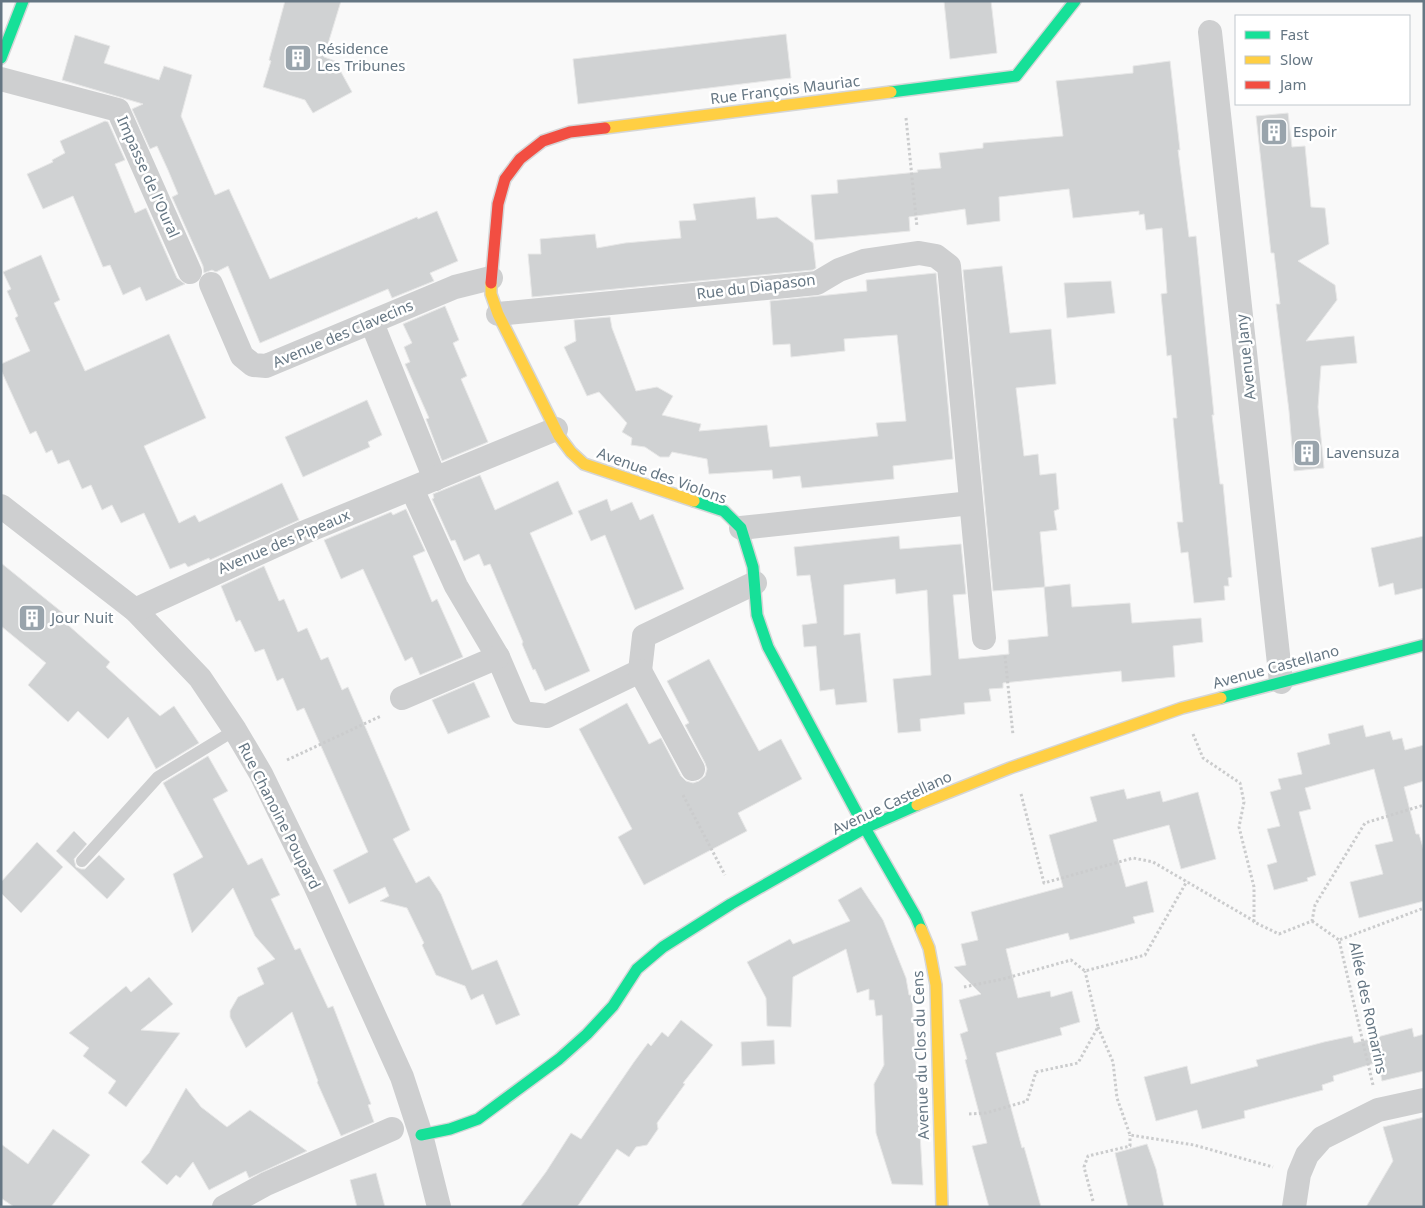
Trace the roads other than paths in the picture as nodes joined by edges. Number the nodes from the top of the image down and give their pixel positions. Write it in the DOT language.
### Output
graph roads {
  1 [pos="23,1"];
  2 [pos="1074,1"];
  3 [pos="1210,32"];
  4 [pos="1,58"];
  5 [pos="1,79"];
  6 [pos="498,204"];
  7 [pos="190,272"];
  8 [pos="491,278"];
  9 [pos="211,284"];
  10 [pos="498,314"];
  11 [pos="372,323"];
  12 [pos="556,429"];
  13 [pos="435,479"];
  14 [pos="412,489"];
  15 [pos="971,503"];
  16 [pos="1,506"];
  17 [pos="741,528"];
  18 [pos="754,583"];
  19 [pos="135,610"];
  20 [pos="984,638"];
  21 [pos="1424,645"];
  22 [pos="498,657"];
  23 [pos="640,671"];
  24 [pos="1281,682"];
  25 [pos="402,698"];
  26 [pos="235,730"];
  27 [pos="693,769"];
  28 [pos="866,828"];
  29 [pos="82,861"];
  30 [pos="1424,1100"];
  31 [pos="392,1130"];
  32 [pos="421,1135"];
  33 [pos="224,1207"];
  34 [pos="439,1207"];
  35 [pos="942,1207"];
  36 [pos="1294,1207"];
  1 -- 4 [label="street"];
  2 -- 6 [label="street, Rue François Mauriac"];
  3 -- 24 [label="street, Avenue Jany"];
  5 -- 7 [label="street, Impasse de l'Oural"];
  6 -- 8 [label="street, Avenue des Violons"];
  8 -- 10 [label="street, Avenue des Violons"];
  8 -- 11 [label="street, Avenue des Clavecins"];
  9 -- 11 [label="street, Avenue des Clavecins"];
  10 -- 12 [label="street, Avenue des Violons"];
  10 -- 15 [label="street, Rue du Diapason"];
  11 -- 13 [label="street"];
  12 -- 13 [label="street, Avenue des Pipeaux"];
  12 -- 17 [label="street, Avenue des Violons"];
  13 -- 14 [label="street, Avenue des Pipeaux"];
  14 -- 19 [label="street, Avenue des Pipeaux"];
  14 -- 22 [label="street"];
  15 -- 17 [label="street"];
  15 -- 20 [label="street, Rue du Diapason"];
  16 -- 19 [label="street, Rue Chanoine Poupard"];
  17 -- 18 [label="street, Avenue des Violons"];
  18 -- 23 [label="street"];
  18 -- 28 [label="street, Avenue des Violons"];
  19 -- 26 [label="street, Rue Chanoine Poupard"];
  21 -- 24 [label="street, Avenue Castellano"];
  22 -- 23 [label="street"];
  22 -- 25 [label="street"];
  23 -- 27 [label="street"];
  24 -- 28 [label="street, Avenue Castellano"];
  26 -- 29 [label="lane"];
  26 -- 32 [label="street, Rue Chanoine Poupard"];
  28 -- 32 [label="street, Avenue Castellano"];
  28 -- 35 [label="street, Avenue du Clos du Cens"];
  30 -- 36 [label="street"];
  31 -- 33 [label="street"];
  32 -- 34 [label="street, Rue Chanoine Poupard"];
}
